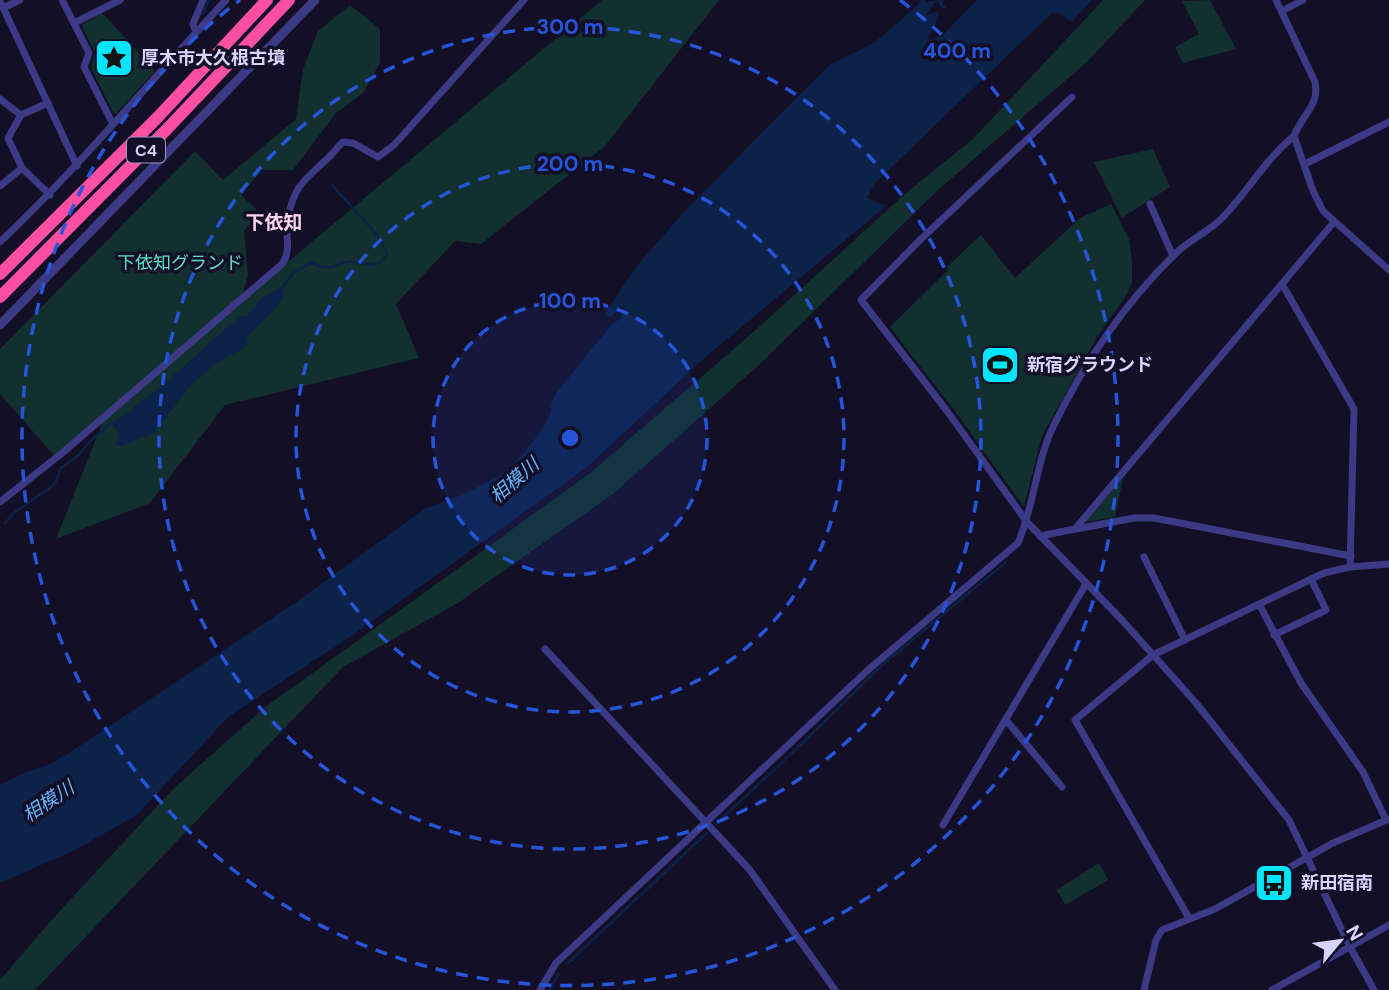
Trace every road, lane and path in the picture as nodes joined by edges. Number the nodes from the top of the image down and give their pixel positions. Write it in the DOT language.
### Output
graph roads {
  1 [pos="20,0"];
  2 [pos="62,0"];
  3 [pos="120,0"];
  4 [pos="203,0"];
  5 [pos="226,0"];
  6 [pos="267,0"];
  7 [pos="289,0"];
  8 [pos="315,0"];
  9 [pos="524,0"];
  10 [pos="1276,0"];
  11 [pos="1303,0"];
  12 [pos="2,5"];
  13 [pos="1282,11"];
  14 [pos="74,23"];
  15 [pos="196,32"];
  16 [pos="1072,97"];
  17 [pos="0,99"];
  18 [pos="48,103"];
  19 [pos="21,115"];
  20 [pos="1389,122"];
  21 [pos="113,124"];
  22 [pos="1294,136"];
  23 [pos="1305,164"];
  24 [pos="77,166"];
  25 [pos="22,168"];
  26 [pos="0,186"];
  27 [pos="50,195"];
  28 [pos="1150,204"];
  29 [pos="1334,222"];
  30 [pos="0,242"];
  31 [pos="1173,256"];
  32 [pos="1389,270"];
  33 [pos="0,275"];
  34 [pos="1282,284"];
  35 [pos="0,297"];
  36 [pos="0,325"];
  37 [pos="0,502"];
  38 [pos="1027,522"];
  39 [pos="1075,529"];
  40 [pos="1040,536"];
  41 [pos="1350,556"];
  42 [pos="1144,557"];
  43 [pos="1389,564"];
  44 [pos="1350,567"];
  45 [pos="1311,579"];
  46 [pos="1086,584"];
  47 [pos="1259,604"];
  48 [pos="1274,635"];
  49 [pos="1185,640"];
  50 [pos="545,649"];
  51 [pos="1153,655"];
  52 [pos="1006,720"];
  53 [pos="1062,787"];
  54 [pos="1388,819"];
  55 [pos="707,823"];
  56 [pos="943,825"];
  57 [pos="1308,856"];
  58 [pos="1189,918"];
  59 [pos="1389,925"];
  60 [pos="1350,947"];
  61 [pos="540,990"];
  62 [pos="835,990"];
  63 [pos="1144,990"];
  64 [pos="1272,990"];
  65 [pos="1374,990"];
  1 -- 12 [label="street"];
  2 -- 14 [label="street"];
  3 -- 14 [label="street"];
  4 -- 15 [label="street"];
  5 -- 15 [label="street"];
  6 -- 33 [label="highway, C4"];
  7 -- 35 [label="highway, C4"];
  8 -- 36 [label="street"];
  9 -- 37 [label="street"];
  10 -- 13 [label="street"];
  11 -- 13 [label="street"];
  12 -- 18 [label="street"];
  13 -- 22 [label="street"];
  14 -- 21 [label="street"];
  15 -- 21 [label="street"];
  16 -- 38 [label="street"];
  17 -- 19 [label="street"];
  18 -- 19 [label="street"];
  18 -- 24 [label="street"];
  19 -- 25 [label="street"];
  20 -- 23 [label="street"];
  21 -- 24 [label="street"];
  22 -- 23 [label="street"];
  22 -- 31 [label="street"];
  23 -- 29 [label="street"];
  24 -- 27 [label="street"];
  25 -- 26 [label="street"];
  25 -- 27 [label="street"];
  27 -- 30 [label="street"];
  28 -- 31 [label="street"];
  29 -- 32 [label="street"];
  29 -- 34 [label="street"];
  31 -- 38 [label="street"];
  34 -- 39 [label="street"];
  34 -- 41 [label="street"];
  38 -- 40 [label="street"];
  38 -- 55 [label="street"];
  39 -- 40 [label="street"];
  39 -- 41 [label="street"];
  40 -- 46 [label="street"];
  41 -- 44 [label="street"];
  42 -- 49 [label="street"];
  43 -- 44 [label="street"];
  44 -- 45 [label="street"];
  45 -- 47 [label="street"];
  45 -- 48 [label="street"];
  46 -- 51 [label="street"];
  46 -- 52 [label="street"];
  47 -- 48 [label="street"];
  47 -- 49 [label="street"];
  48 -- 54 [label="street"];
  49 -- 51 [label="street"];
  50 -- 55 [label="street"];
  51 -- 57 [label="street"];
  51 -- 58 [label="street"];
  52 -- 53 [label="street"];
  52 -- 56 [label="street"];
  54 -- 57 [label="street"];
  55 -- 61 [label="street"];
  55 -- 62 [label="street"];
  57 -- 58 [label="street"];
  57 -- 60 [label="street"];
  58 -- 63 [label="street"];
  59 -- 60 [label="street"];
  60 -- 64 [label="street"];
  60 -- 65 [label="street"];
}
